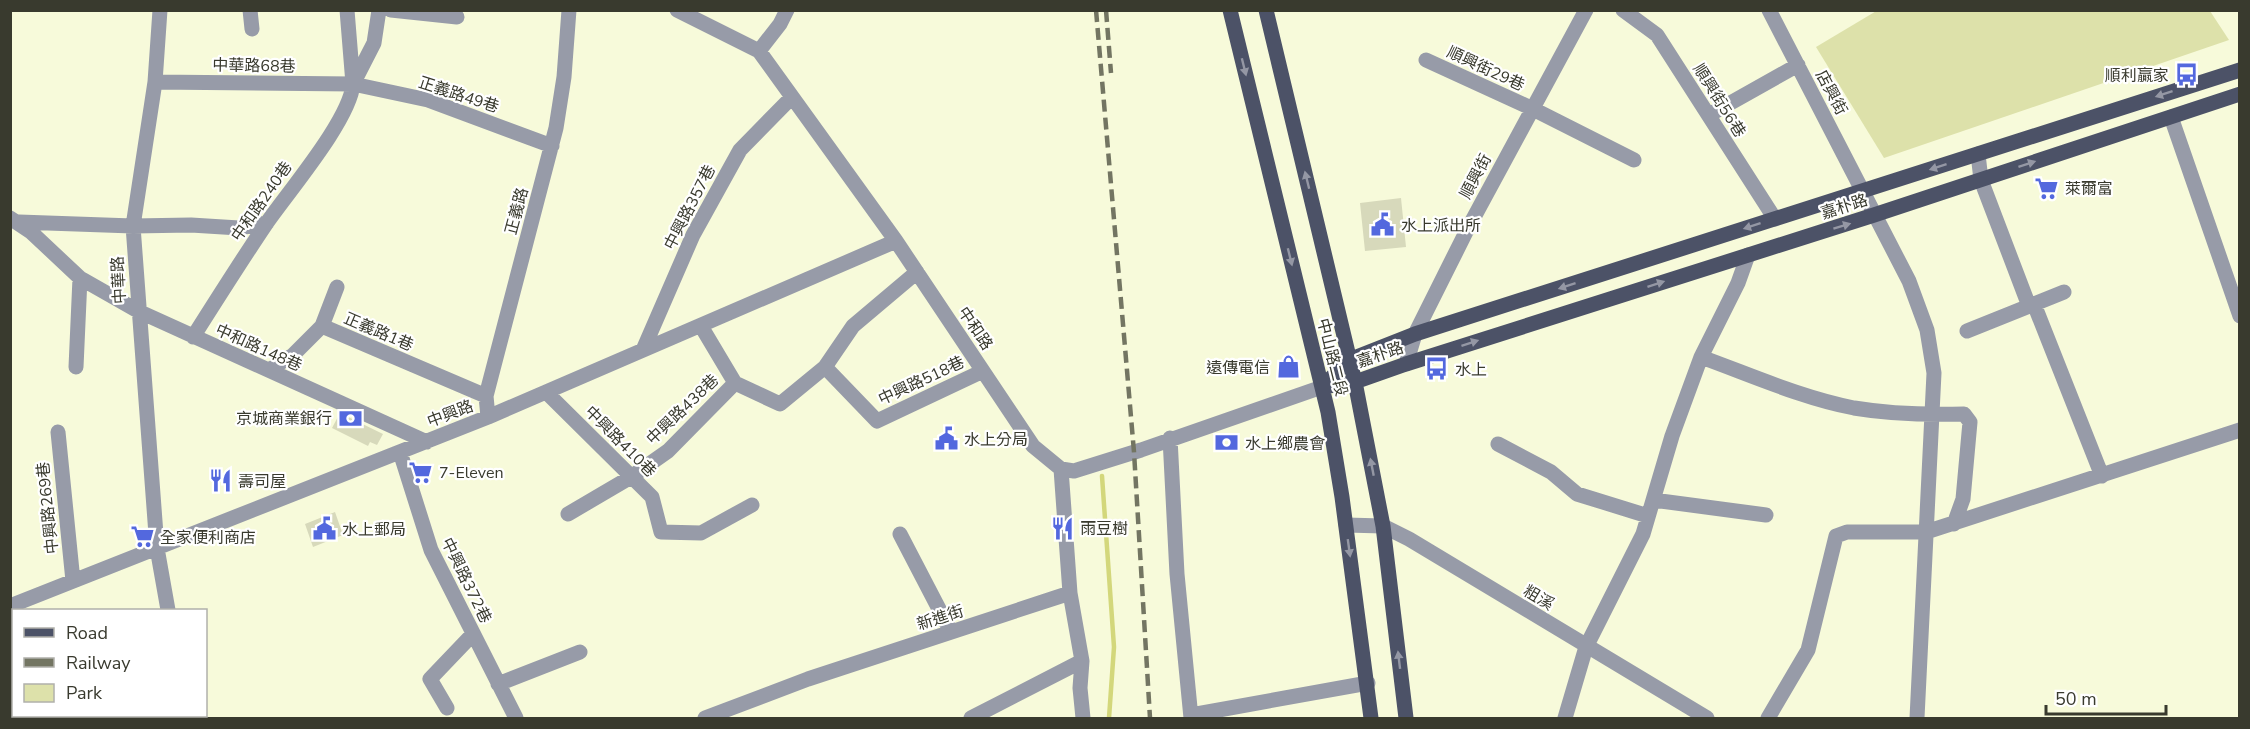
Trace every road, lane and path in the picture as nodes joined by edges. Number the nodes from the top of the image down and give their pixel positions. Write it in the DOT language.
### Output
graph roads {
  1 [pos="160,10"];
  2 [pos="250,10"];
  3 [pos="347,10"];
  4 [pos="379,10"];
  5 [pos="391,10"];
  6 [pos="569,10"];
  7 [pos="677,10"];
  8 [pos="786,10"];
  9 [pos="1230,10"];
  10 [pos="1266,10"];
  11 [pos="1586,10"];
  12 [pos="1623,10"];
  13 [pos="1769,10"];
  14 [pos="457,17"];
  15 [pos="252,29"];
  16 [pos="759,51"];
  17 [pos="1426,60"];
  18 [pos="1798,65"];
  19 [pos="2240,70"];
  20 [pos="155,82"];
  21 [pos="353,84"];
  22 [pos="2240,94"];
  23 [pos="792,97"];
  24 [pos="1531,108"];
  25 [pos="1708,115"];
  26 [pos="2171,117"];
  27 [pos="552,146"];
  28 [pos="1978,154"];
  29 [pos="1634,160"];
  30 [pos="1981,180"];
  31 [pos="1864,190"];
  32 [pos="1874,215"];
  33 [pos="1775,219"];
  34 [pos="15,220"];
  35 [pos="267,223"];
  36 [pos="133,226"];
  37 [pos="896,241"];
  38 [pos="1748,255"];
  39 [pos="917,273"];
  40 [pos="80,278"];
  41 [pos="338,287"];
  42 [pos="2064,292"];
  43 [pos="2032,305"];
  44 [pos="138,311"];
  45 [pos="2240,315"];
  46 [pos="322,326"];
  47 [pos="701,326"];
  48 [pos="1966,331"];
  49 [pos="1415,334"];
  50 [pos="193,337"];
  51 [pos="643,350"];
  52 [pos="1701,357"];
  53 [pos="1350,360"];
  54 [pos="1406,364"];
  55 [pos="76,367"];
  56 [pos="825,367"];
  57 [pos="269,370"];
  58 [pos="983,371"];
  59 [pos="1355,382"];
  60 [pos="735,383"];
  61 [pos="1322,387"];
  62 [pos="546,392"];
  63 [pos="486,396"];
  64 [pos="1930,415"];
  65 [pos="488,417"];
  66 [pos="2240,430"];
  67 [pos="58,432"];
  68 [pos="1170,438"];
  69 [pos="426,442"];
  70 [pos="1498,444"];
  71 [pos="400,452"];
  72 [pos="1061,469"];
  73 [pos="2102,476"];
  74 [pos="631,477"];
  75 [pos="1653,500"];
  76 [pos="752,505"];
  77 [pos="568,514"];
  78 [pos="1766,515"];
  79 [pos="1648,516"];
  80 [pos="1954,524"];
  81 [pos="1346,525"];
  82 [pos="1383,526"];
  83 [pos="1926,532"];
  84 [pos="900,534"];
  85 [pos="157,548"];
  86 [pos="73,581"];
  87 [pos="1070,593"];
  88 [pos="10,606"];
  89 [pos="168,609"];
  90 [pos="951,632"];
  91 [pos="473,634"];
  92 [pos="1586,647"];
  93 [pos="580,652"];
  94 [pos="1082,661"];
  95 [pos="1368,683"];
  96 [pos="498,684"];
  97 [pos="447,708"];
  98 [pos="1191,717"];
  99 [pos="516,718"];
  100 [pos="705,718"];
  101 [pos="971,718"];
  102 [pos="1083,718"];
  103 [pos="1371,718"];
  104 [pos="1406,718"];
  105 [pos="1564,718"];
  106 [pos="1707,718"];
  107 [pos="1768,718"];
  108 [pos="1917,718"];
  1 -- 20 [label="street, 中華路"];
  2 -- 15 [label="street"];
  3 -- 21 [label="street, 中和路240巷"];
  4 -- 21 [label="street, 中和路240巷"];
  5 -- 14 [label="street"];
  6 -- 27 [label="street, 正義路"];
  7 -- 16 [label="street, 中和路"];
  8 -- 16 [label="street"];
  9 -- 61 [label="main road, 中山路二段, one-way"];
  53 -- 10 [label="main road, 中山路二段, one-way"];
  11 -- 24 [label="street, 順興街"];
  12 -- 25 [label="street, 順興街56巷"];
  13 -- 18 [label="street, 店興街"];
  16 -- 23 [label="street, 中和路"];
  17 -- 24 [label="street, 順興街29巷"];
  18 -- 25 [label="street"];
  18 -- 31 [label="street, 店興街"];
  19 -- 28 [label="main road, 嘉朴路, one-way"];
  20 -- 21 [label="street, 中華路68巷"];
  20 -- 36 [label="street, 中華路"];
  21 -- 27 [label="street, 正義路49巷"];
  21 -- 35 [label="street, 中和路240巷"];
  22 -- 26 [label="main road, 嘉朴路"];
  23 -- 37 [label="street, 中和路"];
  23 -- 51 [label="street, 中興路357巷"];
  24 -- 29 [label="street, 順興街29巷"];
  24 -- 49 [label="street, 順興街"];
  25 -- 33 [label="street, 順興街56巷"];
  30 -- 26 [label="main road, 嘉朴路, one-way"];
  26 -- 45 [label="street"];
  27 -- 63 [label="street, 正義路"];
  28 -- 30 [label="street"];
  28 -- 31 [label="main road, 嘉朴路, one-way"];
  30 -- 32 [label="main road, 嘉朴路"];
  30 -- 43 [label="street"];
  31 -- 32 [label="street, 店興街"];
  31 -- 33 [label="main road, 嘉朴路"];
  38 -- 32 [label="main road, 嘉朴路, one-way"];
  32 -- 64 [label="street, 店興街"];
  33 -- 49 [label="main road, 嘉朴路, one-way"];
  34 -- 36 [label="street"];
  34 -- 40 [label="street, 中和路148巷"];
  35 -- 36 [label="street"];
  35 -- 50 [label="street, 中和路240巷"];
  36 -- 44 [label="street, 中華路"];
  37 -- 39 [label="street, 中和路"];
  37 -- 47 [label="street, 中興路"];
  38 -- 52 [label="street"];
  54 -- 38 [label="main road, 嘉朴路, one-way"];
  39 -- 56 [label="street"];
  39 -- 58 [label="street, 中和路"];
  40 -- 44 [label="street, 中和路148巷"];
  40 -- 55 [label="street"];
  41 -- 46 [label="street"];
  42 -- 43 [label="street"];
  43 -- 48 [label="street"];
  43 -- 73 [label="street"];
  44 -- 50 [label="street, 中和路148巷"];
  44 -- 85 [label="street, 中華路"];
  46 -- 57 [label="street, 正義路1巷"];
  46 -- 63 [label="street, 正義路1巷"];
  47 -- 51 [label="street, 中興路"];
  47 -- 60 [label="street, 中興路438巷"];
  49 -- 53 [label="main road, 嘉朴路"];
  49 -- 54 [label="street, 順興街"];
  50 -- 57 [label="street, 中和路148巷"];
  51 -- 62 [label="street, 中興路"];
  52 -- 64 [label="street"];
  52 -- 75 [label="street"];
  53 -- 59 [label="main road, 中山路二段"];
  53 -- 61 [label="main road, 嘉朴路"];
  54 -- 59 [label="main road, 嘉朴路"];
  56 -- 58 [label="street, 中興路518巷"];
  56 -- 60 [label="street"];
  57 -- 69 [label="street, 中和路148巷"];
  58 -- 72 [label="street, 中和路"];
  59 -- 61 [label="main road, 嘉朴路"];
  82 -- 59 [label="main road, 中山路二段, one-way"];
  60 -- 74 [label="street, 中興路438巷"];
  61 -- 68 [label="street"];
  61 -- 81 [label="main road, 中山路二段"];
  62 -- 65 [label="street, 中興路"];
  62 -- 74 [label="street, 中興路410巷"];
  63 -- 65 [label="street, 正義路"];
  64 -- 80 [label="street"];
  64 -- 83 [label="street, 店興街"];
  65 -- 69 [label="street, 中興路"];
  66 -- 73 [label="street"];
  67 -- 86 [label="street, 中興路269巷"];
  68 -- 72 [label="street"];
  68 -- 98 [label="street"];
  69 -- 71 [label="street, 中興路"];
  70 -- 79 [label="street"];
  71 -- 85 [label="street, 中興路"];
  71 -- 91 [label="street, 中興路372巷"];
  72 -- 87 [label="street"];
  73 -- 80 [label="street"];
  74 -- 76 [label="street, 中興路410巷"];
  74 -- 77 [label="street, 中興路438巷"];
  75 -- 78 [label="street"];
  75 -- 79 [label="street"];
  79 -- 92 [label="street"];
  80 -- 83 [label="street"];
  81 -- 82 [label="street, 粗溪"];
  81 -- 95 [label="main road, 中山路二段, one-way"];
  82 -- 92 [label="street, 粗溪"];
  104 -- 82 [label="main road, 中山路二段, one-way"];
  83 -- 107 [label="street"];
  83 -- 108 [label="street, 店興街"];
  84 -- 90 [label="street"];
  85 -- 86 [label="street, 中興路"];
  85 -- 89 [label="street, 中華路"];
  86 -- 88 [label="street, 中興路"];
  87 -- 90 [label="street, 新進街"];
  87 -- 94 [label="street"];
  90 -- 100 [label="street, 新進街"];
  91 -- 96 [label="street, 中興路372巷"];
  91 -- 97 [label="street"];
  92 -- 105 [label="street"];
  92 -- 106 [label="street, 粗溪"];
  93 -- 96 [label="street"];
  94 -- 101 [label="street"];
  94 -- 102 [label="street"];
  95 -- 98 [label="street"];
  95 -- 103 [label="main road, 中山路二段"];
  96 -- 99 [label="street, 中興路372巷"];
}
